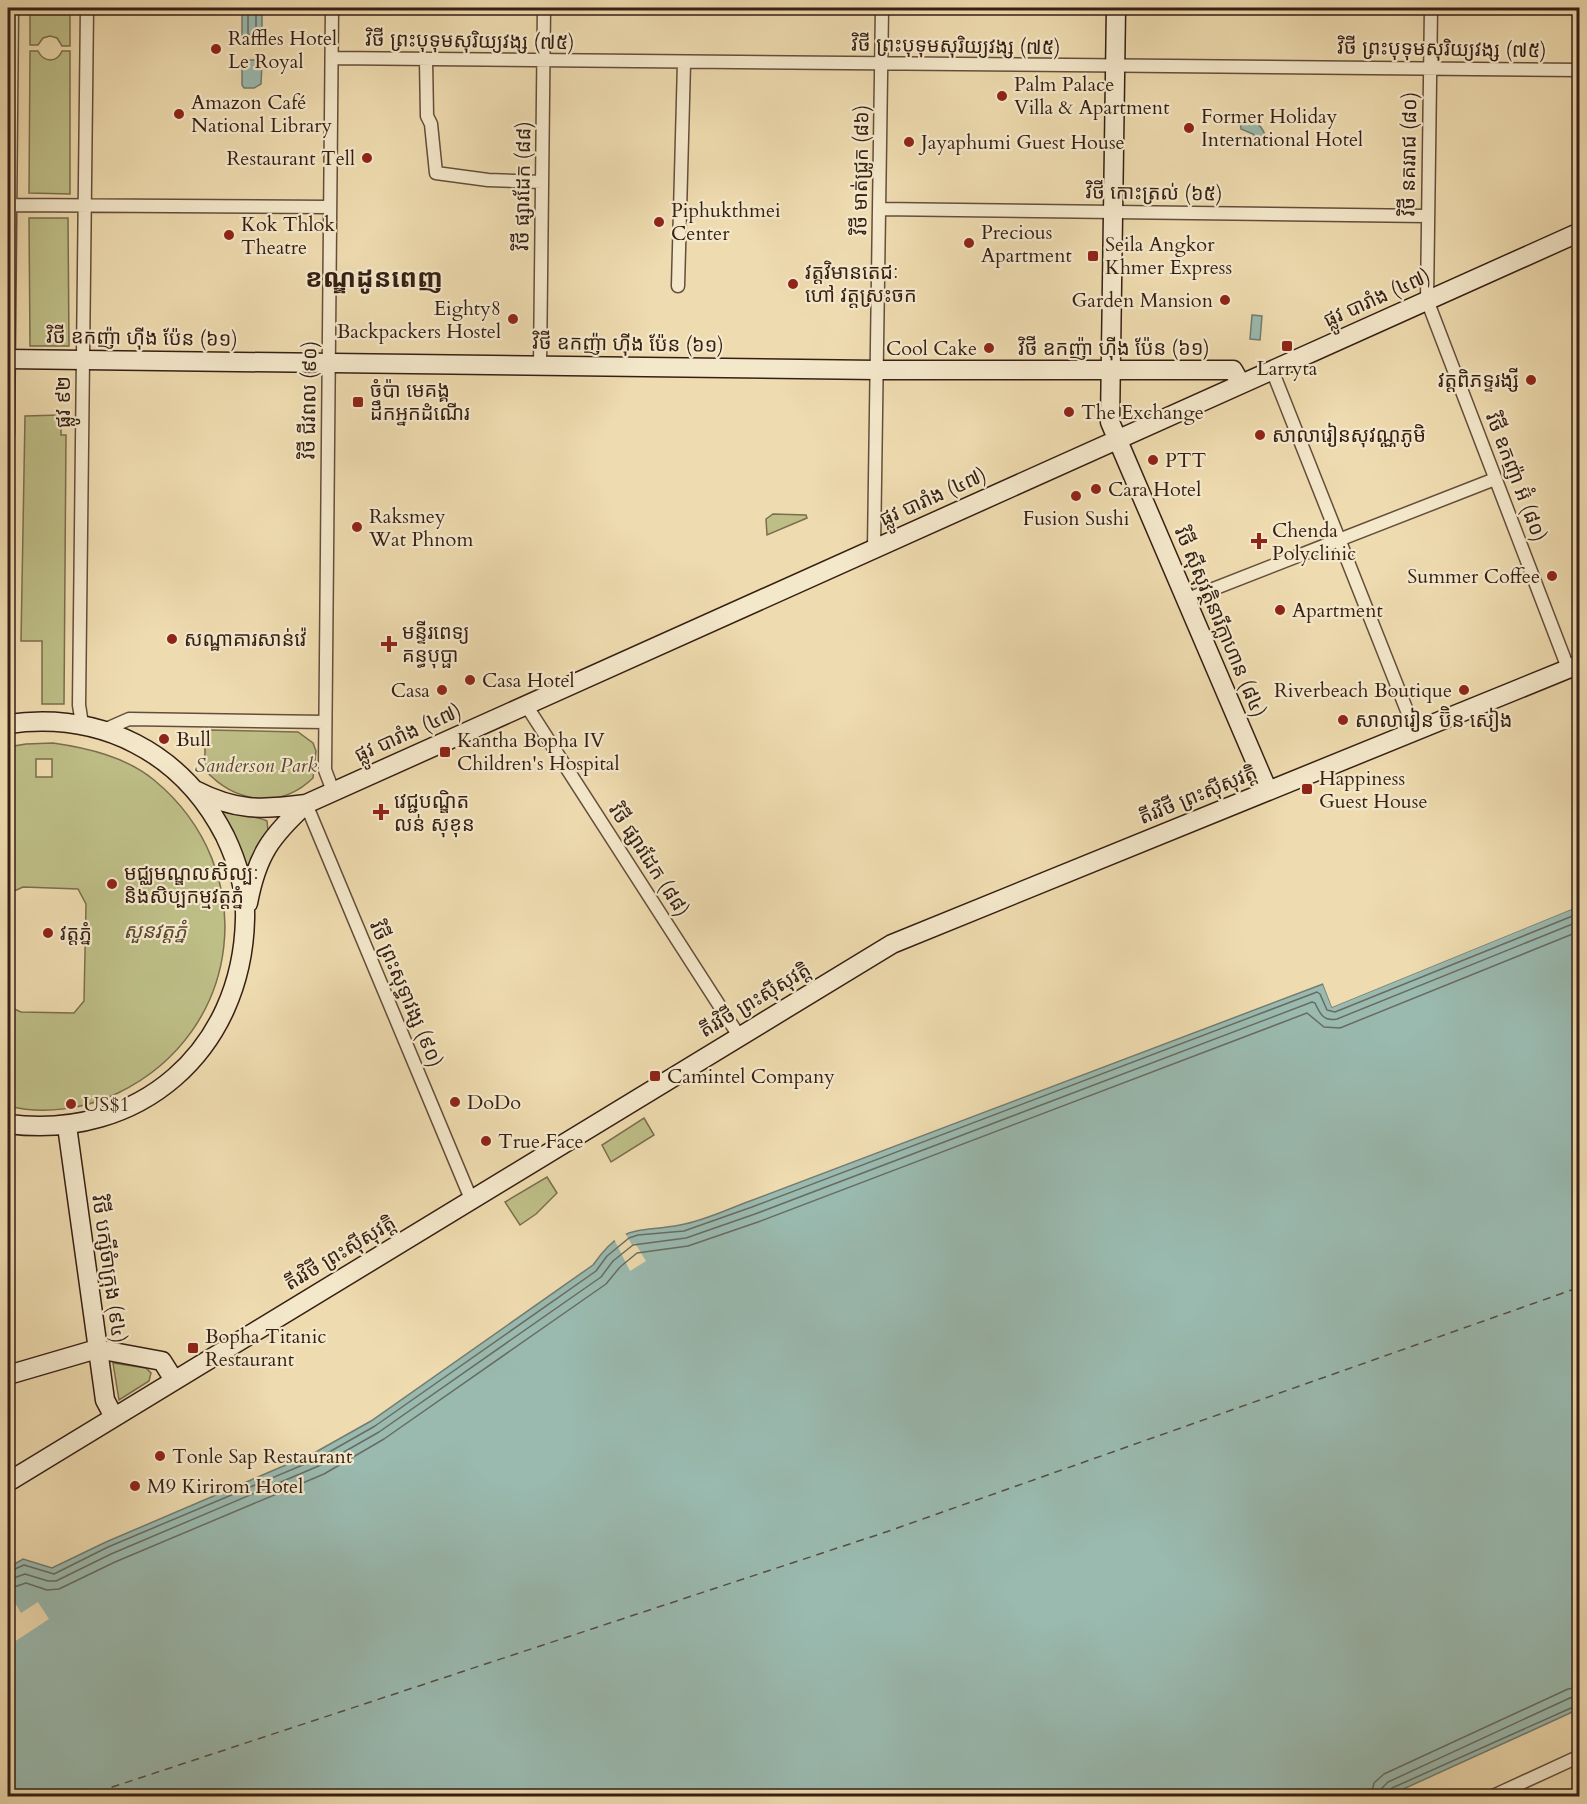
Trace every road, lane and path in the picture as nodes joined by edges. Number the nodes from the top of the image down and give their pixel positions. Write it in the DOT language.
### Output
graph roads {
  1 [pos="12,8"];
  2 [pos="87,8"];
  3 [pos="332,8"];
  4 [pos="544,8"];
  5 [pos="882,8"];
  6 [pos="1116,8"];
  7 [pos="1431,8"];
  8 [pos="332,58"];
  9 [pos="426,60"];
  10 [pos="543,61"];
  11 [pos="684,63"];
  12 [pos="882,64"];
  13 [pos="1115,67"];
  14 [pos="1430,69"];
  15 [pos="1580,70"];
  16 [pos="542,182"];
  17 [pos="10,205"];
  18 [pos="85,205"];
  19 [pos="330,207"];
  20 [pos="880,209"];
  21 [pos="1113,212"];
  22 [pos="1427,216"];
  23 [pos="1580,232"];
  24 [pos="678,286"];
  25 [pos="1427,300"];
  26 [pos="8,359"];
  27 [pos="83,360"];
  28 [pos="329,363"];
  29 [pos="540,365"];
  30 [pos="877,370"];
  31 [pos="1111,370"];
  32 [pos="1272,370"];
  33 [pos="1240,384"];
  34 [pos="8,434"];
  35 [pos="1117,440"];
  36 [pos="1495,479"];
  37 [pos="1338,539"];
  38 [pos="874,548"];
  39 [pos="1185,600"];
  40 [pos="1574,666"];
  41 [pos="526,705"];
  42 [pos="325,722"];
  43 [pos="8,724"];
  44 [pos="82,724"];
  45 [pos="104,730"];
  46 [pos="1415,731"];
  47 [pos="195,790"];
  48 [pos="333,791"];
  49 [pos="1268,791"];
  50 [pos="306,804"];
  51 [pos="245,917"];
  52 [pos="739,1036"];
  53 [pos="8,1124"];
  54 [pos="67,1126"];
  55 [pos="471,1199"];
  56 [pos="97,1349"];
  57 [pos="8,1375"];
  58 [pos="174,1380"];
  59 [pos="114,1417"];
  60 [pos="8,1482"];
  61 [pos="1580,1756"];
  62 [pos="1493,1797"];
  1 -- 17 [label="street"];
  2 -- 18 [label="street, ផ្លូវ ៩២"];
  3 -- 8 [label="street, វិថី ជីវពល (៩០)"];
  4 -- 10 [label="street, វិថី ផ្សារដែក (៨៨)"];
  5 -- 12 [label="street, វិថី មាត់ជ្រូក (៨៦)"];
  6 -- 13 [label="main road, វិថី ស៊ីសុវត្ថិនារីក្លាហាន (៨៤)"];
  7 -- 14 [label="street, វិថី នគររាជ (៨០)"];
  8 -- 9 [label="street, វិថី ព្រះបុទុមសុរិយ្យវង្ស (៧៥)"];
  8 -- 19 [label="street, វិថី ជីវពល (៩០)"];
  9 -- 10 [label="street, វិថី ព្រះបុទុមសុរិយ្យវង្ស (៧៥)"];
  9 -- 16 [label="street"];
  10 -- 11 [label="street, វិថី ព្រះបុទុមសុរិយ្យវង្ស (៧៥)"];
  10 -- 16 [label="street, វិថី ផ្សារដែក (៨៨)"];
  11 -- 12 [label="street, វិថី ព្រះបុទុមសុរិយ្យវង្ស (៧៥)"];
  11 -- 24 [label="street"];
  12 -- 13 [label="street, វិថី ព្រះបុទុមសុរិយ្យវង្ស (៧៥)"];
  12 -- 20 [label="street, វិថី មាត់ជ្រូក (៨៦)"];
  13 -- 14 [label="street, វិថី ព្រះបុទុមសុរិយ្យវង្ស (៧៥)"];
  13 -- 21 [label="main road, វិថី ស៊ីសុវត្ថិនារីក្លាហាន (៨៤)"];
  14 -- 15 [label="street, វិថី ព្រះបុទុមសុរិយ្យវង្ស (៧៥)"];
  14 -- 22 [label="street, វិថី នគររាជ (៨០)"];
  16 -- 29 [label="street, វិថី ផ្សារដែក (៨៨)"];
  17 -- 18 [label="street"];
  17 -- 26 [label="street"];
  18 -- 19 [label="street"];
  18 -- 27 [label="street, ផ្លូវ ៩២"];
  19 -- 28 [label="street, វិថី ជីវពល (៩០)"];
  20 -- 21 [label="street, វិថី កោះត្រល់ (៦៥)"];
  20 -- 30 [label="street, វិថី មាត់ជ្រូក (៨៦)"];
  21 -- 22 [label="street, វិថី កោះត្រល់ (៦៥)"];
  21 -- 31 [label="main road, វិថី ស៊ីសុវត្ថិនារីក្លាហាន (៨៤)"];
  22 -- 25 [label="street, វិថី នគររាជ (៨០)"];
  23 -- 25 [label="main road, ផ្លូវ បារាំង (៤៧)"];
  25 -- 32 [label="main road, ផ្លូវ បារាំង (៤៧)"];
  25 -- 36 [label="street, វិថី ឧកញ៉ា អ៊ំ (៨០)"];
  26 -- 27 [label="main road, វិថី ឧកញ៉ា ហ៊ីង ប៉ែន (៦១)"];
  26 -- 34 [label="street"];
  27 -- 28 [label="main road, វិថី ឧកញ៉ា ហ៊ីង ប៉ែន (៦១)"];
  27 -- 44 [label="street, ផ្លូវ ៩២"];
  28 -- 29 [label="main road, វិថី ឧកញ៉ា ហ៊ីង ប៉ែន (៦១)"];
  28 -- 42 [label="street, វិថី ជីវពល (៩០)"];
  29 -- 30 [label="main road, វិថី ឧកញ៉ា ហ៊ីង ប៉ែន (៦១)"];
  30 -- 31 [label="main road, វិថី ឧកញ៉ា ហ៊ីង ប៉ែន (៦១)"];
  30 -- 38 [label="street, វិថី មាត់ជ្រូក (៨៦)"];
  31 -- 33 [label="main road, វិថី ឧកញ៉ា ហ៊ីង ប៉ែន (៦១)"];
  31 -- 35 [label="main road, វិថី ស៊ីសុវត្ថិនារីក្លាហាន (៨៤)"];
  32 -- 33 [label="main road, ផ្លូវ បារាំង (៤៧)"];
  32 -- 37 [label="street"];
  33 -- 35 [label="main road, ផ្លូវ បារាំង (៤៧)"];
  35 -- 38 [label="main road, ផ្លូវ បារាំង (៤៧)"];
  35 -- 39 [label="main road, វិថី ស៊ីសុវត្ថិនារីក្លាហាន (៨៤)"];
  36 -- 37 [label="street"];
  36 -- 40 [label="street, វិថី ឧកញ៉ា អ៊ំ (៨០)"];
  37 -- 39 [label="street"];
  37 -- 46 [label="street"];
  38 -- 41 [label="main road, ផ្លូវ បារាំង (៤៧)"];
  39 -- 49 [label="main road, វិថី ស៊ីសុវត្ថិនារីក្លាហាន (៨៤)"];
  40 -- 46 [label="main road, តីរវិថី ព្រះស៊ីសុវត្តិ"];
  41 -- 48 [label="main road, ផ្លូវ បារាំង (៤៧)"];
  41 -- 52 [label="street, វិថី ផ្សារដែក (៨៨)"];
  42 -- 45 [label="street"];
  42 -- 48 [label="street, វិថី ជីវពល (៩០)"];
  43 -- 44 [label="main road"];
  44 -- 45 [label="main road"];
  45 -- 47 [label="main road"];
  46 -- 49 [label="main road, តីរវិថី ព្រះស៊ីសុវត្តិ"];
  47 -- 50 [label="main road, ផ្លូវ បារាំង (៤៧)"];
  47 -- 51 [label="main road"];
  48 -- 50 [label="main road, ផ្លូវ បារាំង (៤៧)"];
  49 -- 52 [label="main road, តីរវិថី ព្រះស៊ីសុវត្តិ"];
  50 -- 51 [label="main road, ផ្លូវ បារាំង (៤៧)"];
  50 -- 55 [label="street, វិថី ព្រះសុទ្ធាវង្ស (៩០)"];
  51 -- 54 [label="main road"];
  52 -- 55 [label="main road, តីរវិថី ព្រះស៊ីសុវត្តិ"];
  53 -- 54 [label="main road"];
  54 -- 56 [label="main road, វិថី បក្សីចំាក្រុង (៩៤)"];
  55 -- 58 [label="main road, តីរវិថី ព្រះស៊ីសុវត្តិ"];
  56 -- 57 [label="main road"];
  56 -- 58 [label="main road"];
  56 -- 59 [label="main road, វិថី បក្សីចំាក្រុង (៩៤)"];
  58 -- 59 [label="main road, តីរវិថី ព្រះស៊ីសុវត្តិ"];
  59 -- 60 [label="main road, តីរវិថី ព្រះស៊ីសុវត្តិ"];
  61 -- 62 [label="street"];
}
